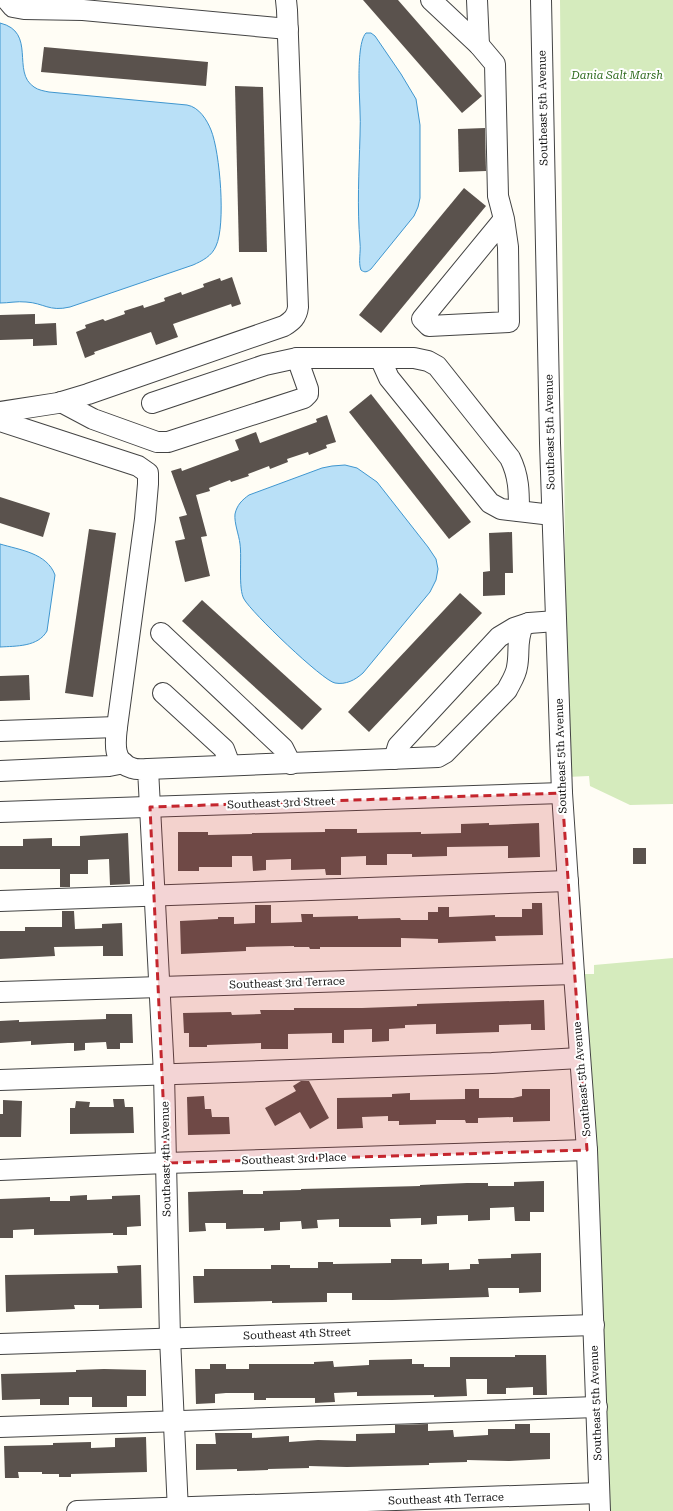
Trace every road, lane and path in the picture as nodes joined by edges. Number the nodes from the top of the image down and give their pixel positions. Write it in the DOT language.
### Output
graph roads {
  1 [pos="7,0"];
  2 [pos="286,0"];
  3 [pos="431,0"];
  4 [pos="478,0"];
  5 [pos="541,0"];
  6 [pos="288,29"];
  7 [pos="479,45"];
  8 [pos="504,219"];
  9 [pos="297,358"];
  10 [pos="380,358"];
  11 [pos="61,402"];
  12 [pos="152,403"];
  13 [pos="0,412"];
  14 [pos="0,421"];
  15 [pos="519,511"];
  16 [pos="552,515"];
  17 [pos="556,621"];
  18 [pos="529,623"];
  19 [pos="161,633"];
  20 [pos="163,693"];
  21 [pos="117,727"];
  22 [pos="0,731"];
  23 [pos="394,759"];
  24 [pos="124,763"];
  25 [pos="291,764"];
  26 [pos="230,765"];
  27 [pos="148,769"];
  28 [pos="0,771"];
  29 [pos="562,793"];
  30 [pos="150,807"];
  31 [pos="0,812"];
  32 [pos="568,881"];
  33 [pos="156,896"];
  34 [pos="0,901"];
  35 [pos="574,974"];
  36 [pos="160,987"];
  37 [pos="0,992"];
  38 [pos="580,1058"];
  39 [pos="164,1074"];
  40 [pos="0,1080"];
  41 [pos="588,1150"];
  42 [pos="166,1163"];
  43 [pos="0,1170"];
  44 [pos="594,1325"];
  45 [pos="170,1338"];
  46 [pos="0,1344"];
  47 [pos="597,1407"];
  48 [pos="174,1421"];
  49 [pos="0,1427"];
  50 [pos="599,1502"];
  51 [pos="178,1510"];
  52 [pos="77,1511"];
  1 -- 6 [label="street"];
  2 -- 6 [label="street"];
  3 -- 7 [label="street"];
  4 -- 7 [label="street"];
  5 -- 16 [label="street, Southeast 5th Avenue"];
  6 -- 11 [label="street"];
  7 -- 8 [label="street"];
  8 -- 8 [label="street"];
  9 -- 10 [label="street"];
  9 -- 11 [label="street"];
  9 -- 12 [label="street"];
  10 -- 15 [label="street"];
  10 -- 15 [label="street"];
  11 -- 13 [label="street"];
  14 -- 21 [label="street"];
  15 -- 16 [label="street"];
  16 -- 17 [label="street, Southeast 5th Avenue"];
  17 -- 18 [label="street"];
  17 -- 29 [label="street, Southeast 5th Avenue"];
  18 -- 23 [label="street"];
  18 -- 23 [label="street"];
  19 -- 25 [label="street"];
  20 -- 26 [label="street"];
  21 -- 22 [label="street"];
  21 -- 24 [label="street"];
  23 -- 25 [label="street"];
  24 -- 27 [label="street"];
  24 -- 28 [label="street"];
  25 -- 26 [label="street"];
  26 -- 27 [label="street"];
  27 -- 30 [label="street, Southeast 4th Avenue"];
  29 -- 30 [label="street, Southeast 3rd Street"];
  29 -- 32 [label="street, Southeast 5th Avenue"];
  30 -- 31 [label="street, Southeast 3rd Street"];
  30 -- 33 [label="street, Southeast 4th Avenue"];
  32 -- 33 [label="street"];
  32 -- 35 [label="street, Southeast 5th Avenue"];
  33 -- 34 [label="street"];
  33 -- 36 [label="street, Southeast 4th Avenue"];
  35 -- 36 [label="street, Southeast 3rd Terrace"];
  35 -- 38 [label="street, Southeast 5th Avenue"];
  36 -- 37 [label="street, Southeast 3rd Terrace"];
  36 -- 39 [label="street, Southeast 4th Avenue"];
  38 -- 39 [label="street"];
  38 -- 41 [label="street, Southeast 5th Avenue"];
  39 -- 40 [label="street"];
  39 -- 42 [label="street, Southeast 4th Avenue"];
  41 -- 42 [label="street, Southeast 3rd Place"];
  41 -- 44 [label="street, Southeast 5th Avenue"];
  42 -- 43 [label="street, Southeast 3rd Place"];
  42 -- 45 [label="street, Southeast 4th Avenue"];
  44 -- 45 [label="street, Southeast 4th Street"];
  44 -- 47 [label="street, Southeast 5th Avenue"];
  45 -- 46 [label="street, Southeast 4th Street"];
  45 -- 48 [label="street, Southeast 4th Avenue"];
  47 -- 48 [label="street"];
  47 -- 50 [label="street, Southeast 5th Avenue"];
  48 -- 49 [label="street"];
  48 -- 51 [label="street, Southeast 4th Avenue"];
  50 -- 51 [label="street, Southeast 4th Terrace"];
  51 -- 52 [label="street, Southeast 4th Terrace"];
}
